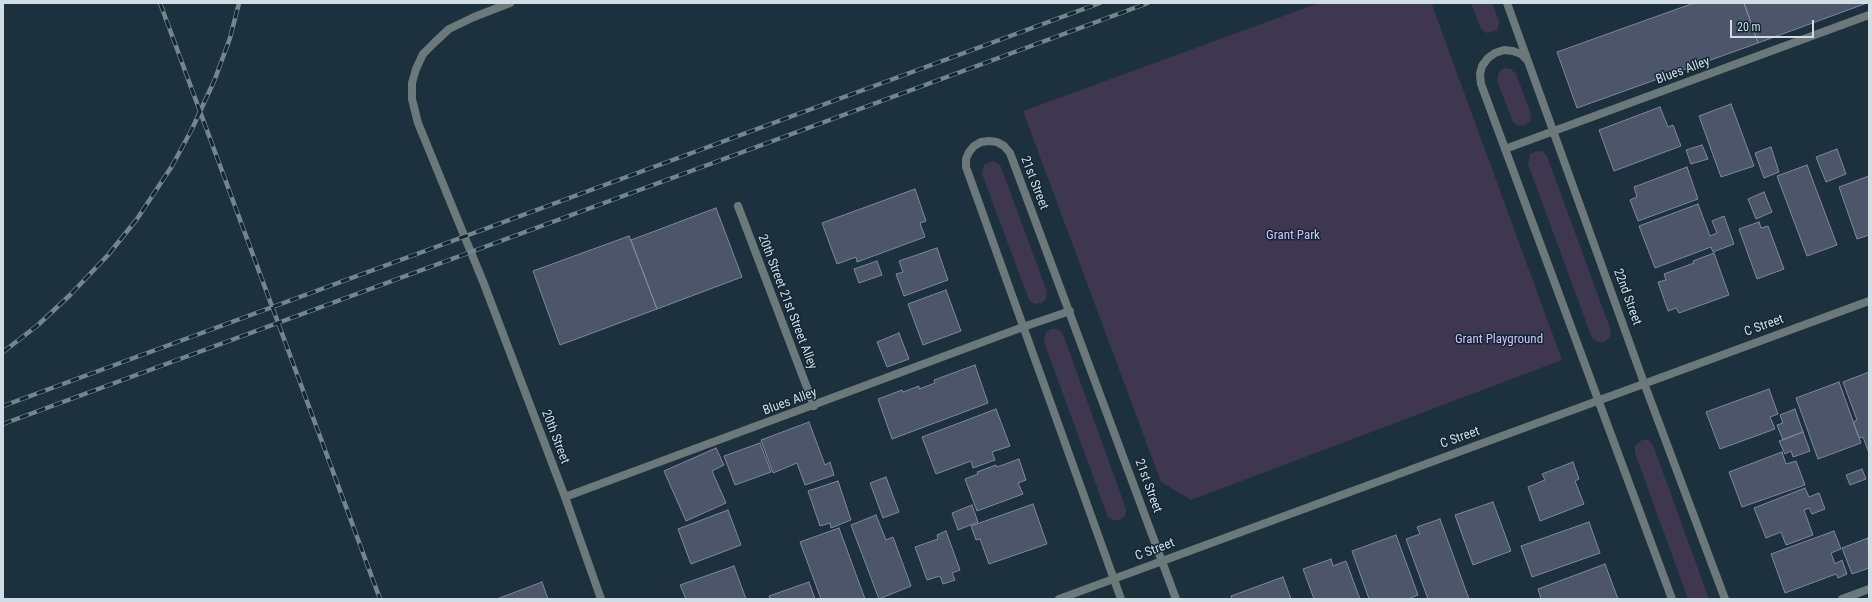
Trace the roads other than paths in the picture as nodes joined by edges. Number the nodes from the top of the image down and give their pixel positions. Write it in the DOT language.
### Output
graph roads {
  1 [pos="510,3"];
  2 [pos="1507,3"];
  3 [pos="1869,15"];
  4 [pos="1531,68"];
  5 [pos="1555,132"];
  6 [pos="1505,149"];
  7 [pos="738,206"];
  8 [pos="1869,301"];
  9 [pos="1070,311"];
  10 [pos="1023,327"];
  11 [pos="1644,383"];
  12 [pos="1598,400"];
  13 [pos="814,406"];
  14 [pos="565,497"];
  15 [pos="1162,560"];
  16 [pos="1114,579"];
  17 [pos="1869,589"];
  18 [pos="602,599"];
  19 [pos="1059,599"];
  20 [pos="1121,599"];
  21 [pos="1176,599"];
  22 [pos="1672,599"];
  23 [pos="1725,599"];
  24 [pos="1842,599"];
  1 -- 14 [label="street, 20th Street"];
  2 -- 4 [label="street, 22nd Street"];
  3 -- 5 [label="street, Blues Alley"];
  4 -- 5 [label="street, 22nd Street"];
  4 -- 6 [label="street"];
  5 -- 6 [label="street, Blues Alley"];
  5 -- 11 [label="street, 22nd Street"];
  6 -- 12 [label="street"];
  7 -- 13 [label="street, 20th Street 21st Street Alley"];
  8 -- 11 [label="street, C Street"];
  9 -- 10 [label="street, Blues Alley"];
  9 -- 10 [label="street, 21st Street"];
  9 -- 15 [label="street, 21st Street"];
  10 -- 13 [label="street, Blues Alley"];
  10 -- 16 [label="street, 21st Street"];
  11 -- 12 [label="street, C Street"];
  11 -- 23 [label="street, 22nd Street"];
  12 -- 15 [label="street, C Street"];
  12 -- 22 [label="street"];
  13 -- 14 [label="street, Blues Alley"];
  14 -- 18 [label="street, 20th Street"];
  15 -- 16 [label="street, C Street"];
  15 -- 21 [label="street, 21st Street"];
  16 -- 19 [label="street, C Street"];
  16 -- 20 [label="street, 21st Street"];
  17 -- 24 [label="street"];
}
